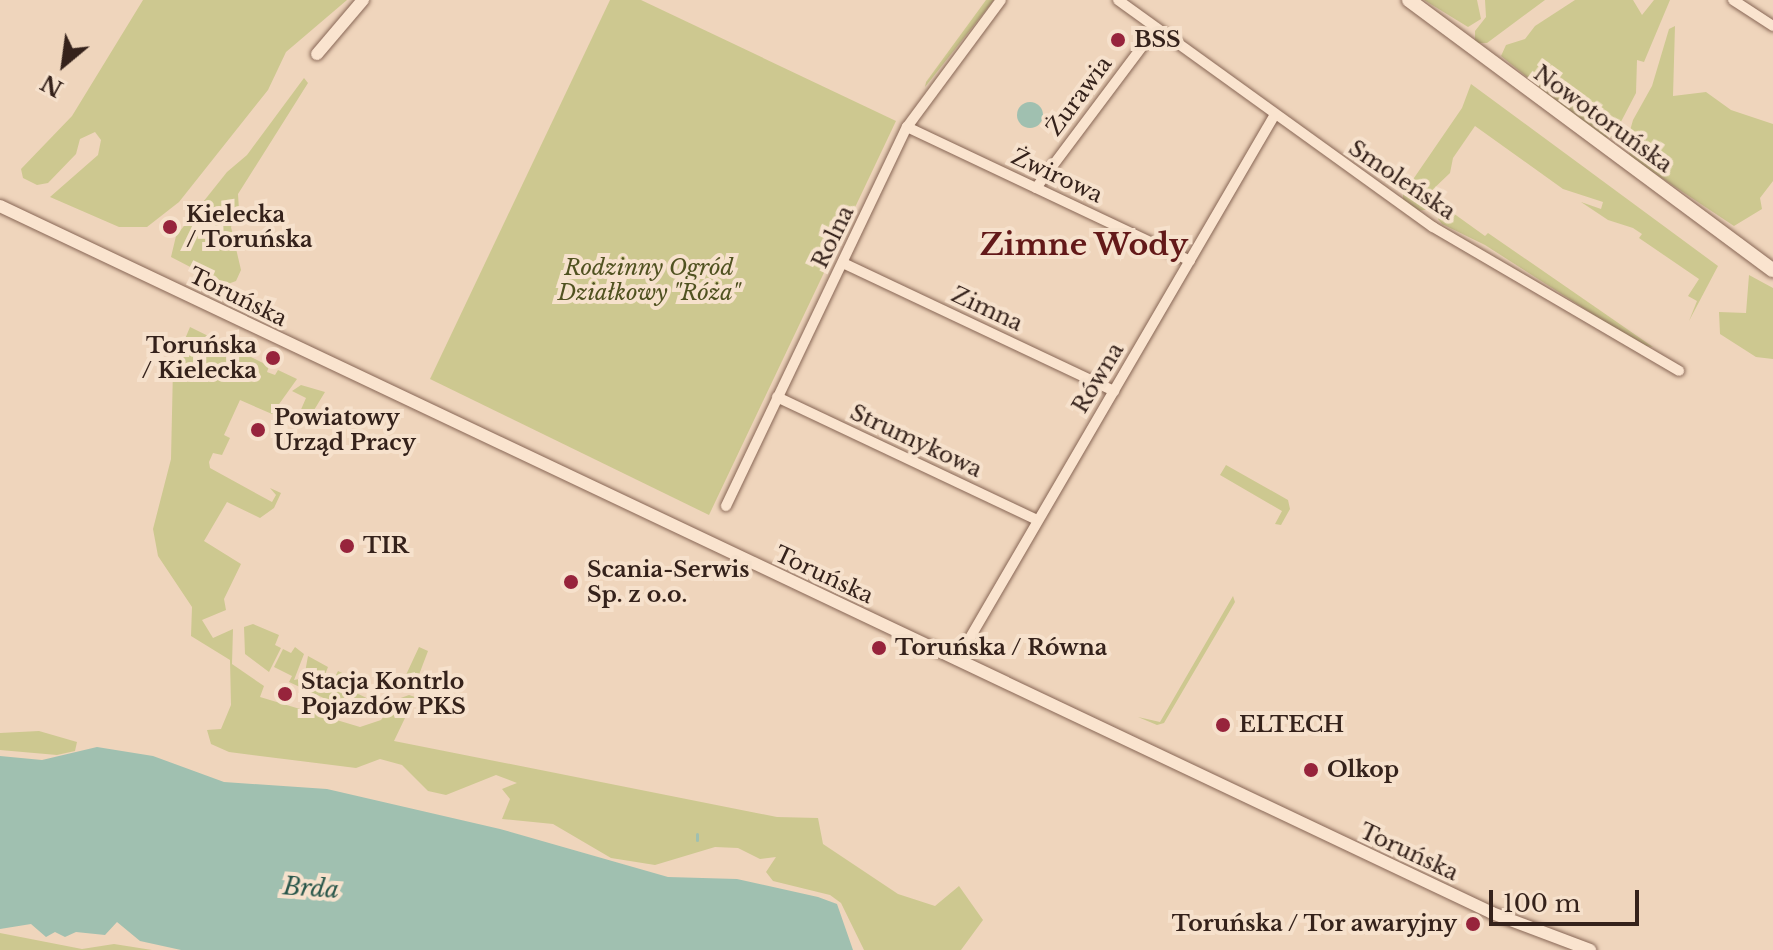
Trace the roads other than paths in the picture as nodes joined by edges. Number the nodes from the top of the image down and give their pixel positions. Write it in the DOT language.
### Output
graph roads {
  1 [pos="363,0"];
  2 [pos="1001,0"];
  3 [pos="1118,0"];
  4 [pos="1409,0"];
  5 [pos="1733,0"];
  6 [pos="1773,26"];
  7 [pos="1156,28"];
  8 [pos="317,54"];
  9 [pos="1274,116"];
  10 [pos="907,127"];
  11 [pos="1036,188"];
  12 [pos="0,206"];
  13 [pos="1190,261"];
  14 [pos="843,263"];
  15 [pos="1773,270"];
  16 [pos="1679,371"];
  17 [pos="1114,391"];
  18 [pos="777,397"];
  19 [pos="726,506"];
  20 [pos="1037,520"];
  21 [pos="957,660"];
  22 [pos="1590,950"];
  1 -- 8 [label="street"];
  2 -- 10 [label="street, Rolna"];
  3 -- 7 [label="street, Smoleńska"];
  4 -- 15 [label="main road, Nowotoruńska"];
  5 -- 6 [label="street"];
  7 -- 9 [label="street, Smoleńska"];
  7 -- 11 [label="street, Żurawia"];
  9 -- 13 [label="street, Równa"];
  9 -- 16 [label="street, Smoleńska"];
  10 -- 11 [label="street, Żwirowa"];
  10 -- 14 [label="street, Rolna"];
  11 -- 13 [label="street, Żwirowa"];
  12 -- 21 [label="street, Toruńska"];
  13 -- 17 [label="street, Równa"];
  14 -- 17 [label="street, Zimna"];
  14 -- 18 [label="street, Rolna"];
  17 -- 20 [label="street, Równa"];
  18 -- 19 [label="street, Rolna"];
  18 -- 20 [label="street, Strumykowa"];
  20 -- 21 [label="street, Równa"];
  21 -- 22 [label="street, Toruńska"];
}
